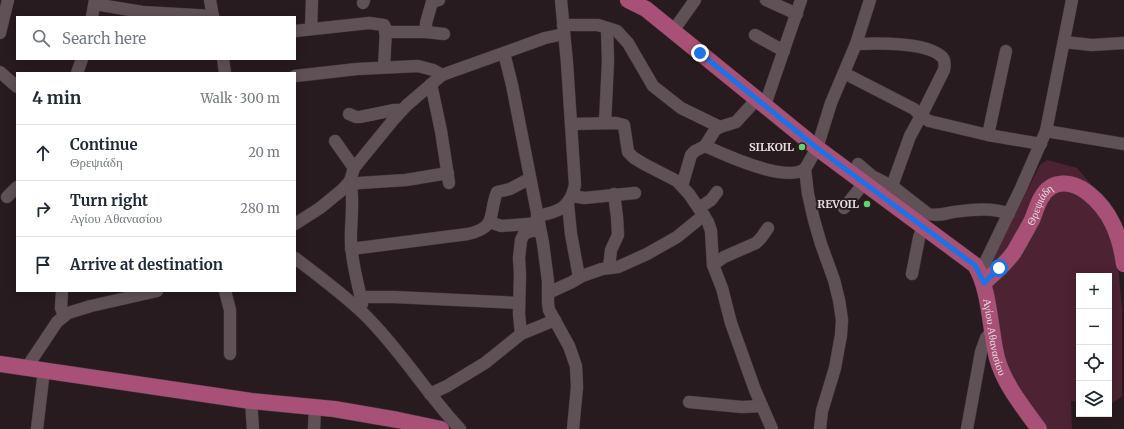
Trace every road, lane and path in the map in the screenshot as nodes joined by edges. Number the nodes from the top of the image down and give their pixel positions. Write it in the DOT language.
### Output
graph roads {
  1 [pos="8,0"];
  2 [pos="210,0"];
  3 [pos="312,0"];
  4 [pos="439,0"];
  5 [pos="560,0"];
  6 [pos="628,0"];
  7 [pos="695,0"];
  8 [pos="766,0"];
  9 [pos="801,0"];
  10 [pos="870,0"];
  11 [pos="1072,0"];
  12 [pos="95,2"];
  13 [pos="797,14"];
  14 [pos="92,16"];
  15 [pos="213,16"];
  16 [pos="607,28"];
  17 [pos="311,29"];
  18 [pos="564,29"];
  19 [pos="296,31"];
  20 [pos="673,31"];
  21 [pos="385,32"];
  22 [pos="426,32"];
  23 [pos="0,33"];
  24 [pos="444,34"];
  25 [pos="755,35"];
  26 [pos="1064,42"];
  27 [pos="1124,43"];
  28 [pos="856,44"];
  29 [pos="784,51"];
  30 [pos="1006,51"];
  31 [pos="504,53"];
  32 [pos="82,60"];
  33 [pos="223,60"];
  34 [pos="384,68"];
  35 [pos="0,72"];
  36 [pos="77,72"];
  37 [pos="225,72"];
  38 [pos="844,73"];
  39 [pos="442,75"];
  40 [pos="296,76"];
  41 [pos="431,84"];
  42 [pos="16,86"];
  43 [pos="761,102"];
  44 [pos="402,110"];
  45 [pos="349,114"];
  46 [pos="921,116"];
  47 [pos="605,123"];
  48 [pos="570,124"];
  49 [pos="720,127"];
  50 [pos="1046,131"];
  51 [pos="988,135"];
  52 [pos="335,141"];
  53 [pos="1040,144"];
  54 [pos="1124,144"];
  55 [pos="705,146"];
  56 [pos="817,148"];
  57 [pos="858,164"];
  58 [pos="354,168"];
  59 [pos="805,169"];
  60 [pos="529,179"];
  61 [pos="350,183"];
  62 [pos="864,183"];
  63 [pos="682,186"];
  64 [pos="892,186"];
  65 [pos="16,188"];
  66 [pos="717,192"];
  67 [pos="635,193"];
  68 [pos="614,194"];
  69 [pos="7,197"];
  70 [pos="570,200"];
  71 [pos="844,208"];
  72 [pos="701,212"];
  73 [pos="1009,214"];
  74 [pos="490,222"];
  75 [pos="296,223"];
  76 [pos="539,224"];
  77 [pos="923,226"];
  78 [pos="768,228"];
  79 [pos="352,249"];
  80 [pos="296,259"];
  81 [pos="1124,264"];
  82 [pos="713,265"];
  83 [pos="609,268"];
  84 [pos="912,274"];
  85 [pos="579,277"];
  86 [pos="982,278"];
  87 [pos="62,292"];
  88 [pos="153,292"];
  89 [pos="225,292"];
  90 [pos="548,293"];
  91 [pos="361,297"];
  92 [pos="519,303"];
  93 [pos="364,315"];
  94 [pos="64,316"];
  95 [pos="555,320"];
  96 [pos="992,331"];
  97 [pos="521,334"];
  98 [pos="230,354"];
  99 [pos="0,364"];
  100 [pos="27,367"];
  101 [pos="44,370"];
  102 [pos="430,394"];
  103 [pos="251,401"];
  104 [pos="688,402"];
  105 [pos="762,406"];
  106 [pos="315,408"];
  107 [pos="396,424"];
  108 [pos="572,428"];
  109 [pos="37,429"];
  110 [pos="253,429"];
  111 [pos="314,429"];
  112 [pos="441,429"];
  113 [pos="460,429"];
  114 [pos="772,429"];
  115 [pos="820,429"];
  116 [pos="967,429"];
  117 [pos="1039,429"];
  1 -- 23 [label="street"];
  2 -- 15 [label="street"];
  3 -- 17 [label="street"];
  4 -- 22 [label="street"];
  5 -- 18 [label="street"];
  6 -- 20 [label="main road"];
  7 -- 20 [label="street"];
  8 -- 13 [label="street"];
  9 -- 13 [label="street"];
  10 -- 28 [label="street"];
  11 -- 26 [label="street"];
  12 -- 14 [label="street"];
  12 -- 15 [label="street"];
  13 -- 29 [label="street"];
  16 -- 18 [label="street"];
  16 -- 47 [label="street"];
  16 -- 49 [label="street"];
  17 -- 19 [label="street"];
  17 -- 21 [label="street"];
  18 -- 31 [label="street"];
  18 -- 48 [label="street"];
  20 -- 43 [label="main road"];
  21 -- 22 [label="street"];
  21 -- 34 [label="street"];
  22 -- 24 [label="street"];
  25 -- 29 [label="street"];
  26 -- 27 [label="street"];
  26 -- 50 [label="street"];
  28 -- 38 [label="street"];
  28 -- 46 [label="street"];
  29 -- 43 [label="street"];
  30 -- 51 [label="street"];
  31 -- 39 [label="street"];
  31 -- 60 [label="street"];
  32 -- 36 [label="street"];
  33 -- 37 [label="street"];
  34 -- 39 [label="street"];
  34 -- 40 [label="street"];
  35 -- 42 [label="street"];
  38 -- 46 [label="street"];
  38 -- 56 [label="street"];
  39 -- 41 [label="street"];
  41 -- 44 [label="street"];
  41 -- 61 [label="street"];
  43 -- 49 [label="street"];
  43 -- 56 [label="main road"];
  44 -- 45 [label="street"];
  44 -- 58 [label="street"];
  46 -- 51 [label="street"];
  46 -- 64 [label="street"];
  47 -- 48 [label="street"];
  47 -- 63 [label="street"];
  48 -- 70 [label="street"];
  49 -- 55 [label="street"];
  50 -- 53 [label="street"];
  50 -- 54 [label="street"];
  51 -- 53 [label="street"];
  52 -- 58 [label="street"];
  53 -- 73 [label="street"];
  55 -- 59 [label="street"];
  55 -- 63 [label="street"];
  56 -- 59 [label="street"];
  56 -- 62 [label="main road"];
  57 -- 64 [label="street"];
  58 -- 61 [label="street"];
  59 -- 115 [label="street"];
  60 -- 74 [label="street"];
  60 -- 76 [label="street"];
  61 -- 75 [label="street"];
  61 -- 79 [label="street"];
  62 -- 71 [label="street"];
  62 -- 77 [label="main road"];
  63 -- 72 [label="street"];
  64 -- 73 [label="street"];
  65 -- 69 [label="street"];
  66 -- 72 [label="street"];
  67 -- 68 [label="street"];
  68 -- 70 [label="street"];
  68 -- 83 [label="street"];
  70 -- 76 [label="street"];
  70 -- 85 [label="street"];
  72 -- 82 [label="street"];
  72 -- 83 [label="street"];
  73 -- 86 [label="street"];
  74 -- 76 [label="street"];
  74 -- 79 [label="street"];
  76 -- 90 [label="street"];
  76 -- 92 [label="street"];
  77 -- 84 [label="street"];
  77 -- 86 [label="main road"];
  78 -- 82 [label="street"];
  79 -- 91 [label="street"];
  80 -- 93 [label="street"];
  81 -- 86 [label="main road, Θρεψιάδη"];
  82 -- 105 [label="street"];
  83 -- 85 [label="street"];
  85 -- 90 [label="street"];
  86 -- 96 [label="main road, Αγίου Αθανασίου"];
  87 -- 94 [label="street"];
  88 -- 94 [label="street"];
  89 -- 98 [label="street"];
  90 -- 95 [label="street"];
  91 -- 92 [label="street"];
  91 -- 93 [label="street"];
  92 -- 97 [label="street"];
  93 -- 102 [label="street"];
  94 -- 100 [label="street"];
  95 -- 97 [label="street"];
  95 -- 108 [label="street"];
  96 -- 116 [label="street"];
  96 -- 117 [label="main road, Αγίου Αθανασίου"];
  97 -- 102 [label="street"];
  99 -- 100 [label="main road"];
  100 -- 101 [label="main road"];
  101 -- 103 [label="main road"];
  101 -- 109 [label="street"];
  102 -- 113 [label="street"];
  103 -- 106 [label="main road"];
  103 -- 110 [label="street"];
  104 -- 105 [label="street"];
  105 -- 114 [label="street"];
  106 -- 107 [label="main road"];
  106 -- 111 [label="street"];
  107 -- 112 [label="main road"];
}
